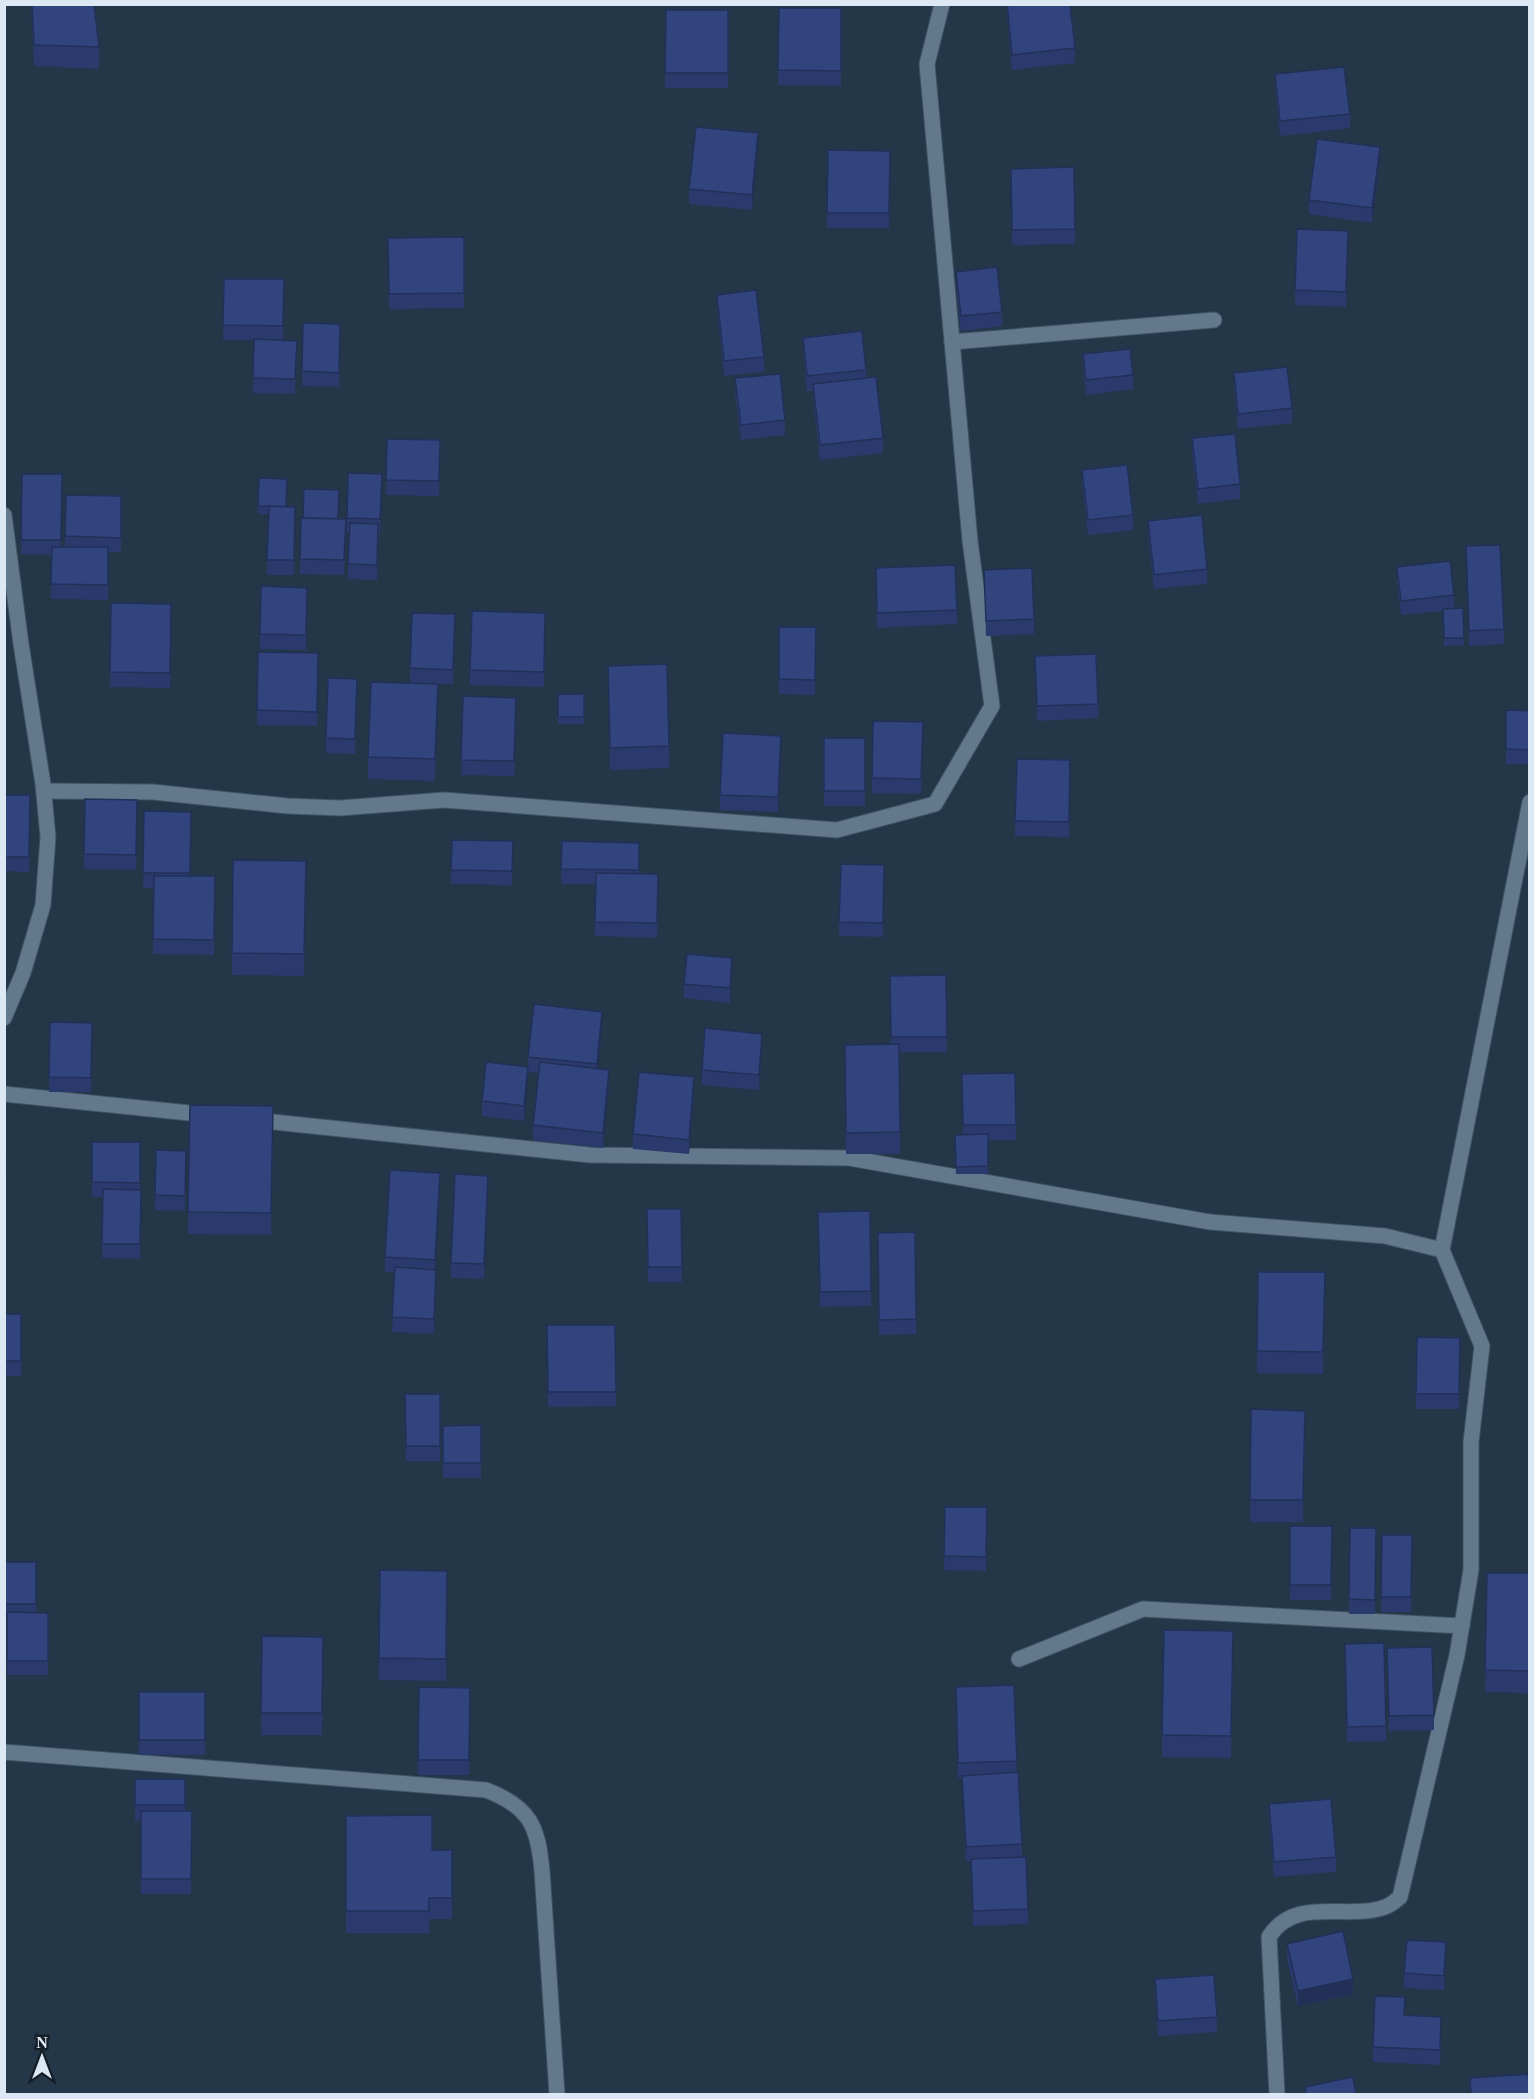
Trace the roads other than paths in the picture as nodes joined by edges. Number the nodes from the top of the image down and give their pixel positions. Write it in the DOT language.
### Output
graph roads {
  1 [pos="942,4"];
  2 [pos="1214,320"];
  3 [pos="952,342"];
  4 [pos="4,515"];
  5 [pos="44,791"];
  6 [pos="1530,802"];
  7 [pos="4,1018"];
  8 [pos="4,1094"];
  9 [pos="1442,1250"];
  10 [pos="1462,1626"];
  11 [pos="1019,1659"];
  12 [pos="4,1752"];
  13 [pos="557,2094"];
  14 [pos="1277,2094"];
  1 -- 3 [label="street"];
  2 -- 3 [label="street"];
  3 -- 5 [label="street"];
  4 -- 5 [label="street"];
  5 -- 7 [label="street"];
  6 -- 9 [label="street"];
  8 -- 9 [label="street"];
  9 -- 10 [label="street"];
  10 -- 11 [label="street"];
  10 -- 14 [label="street"];
  12 -- 13 [label="street"];
}
